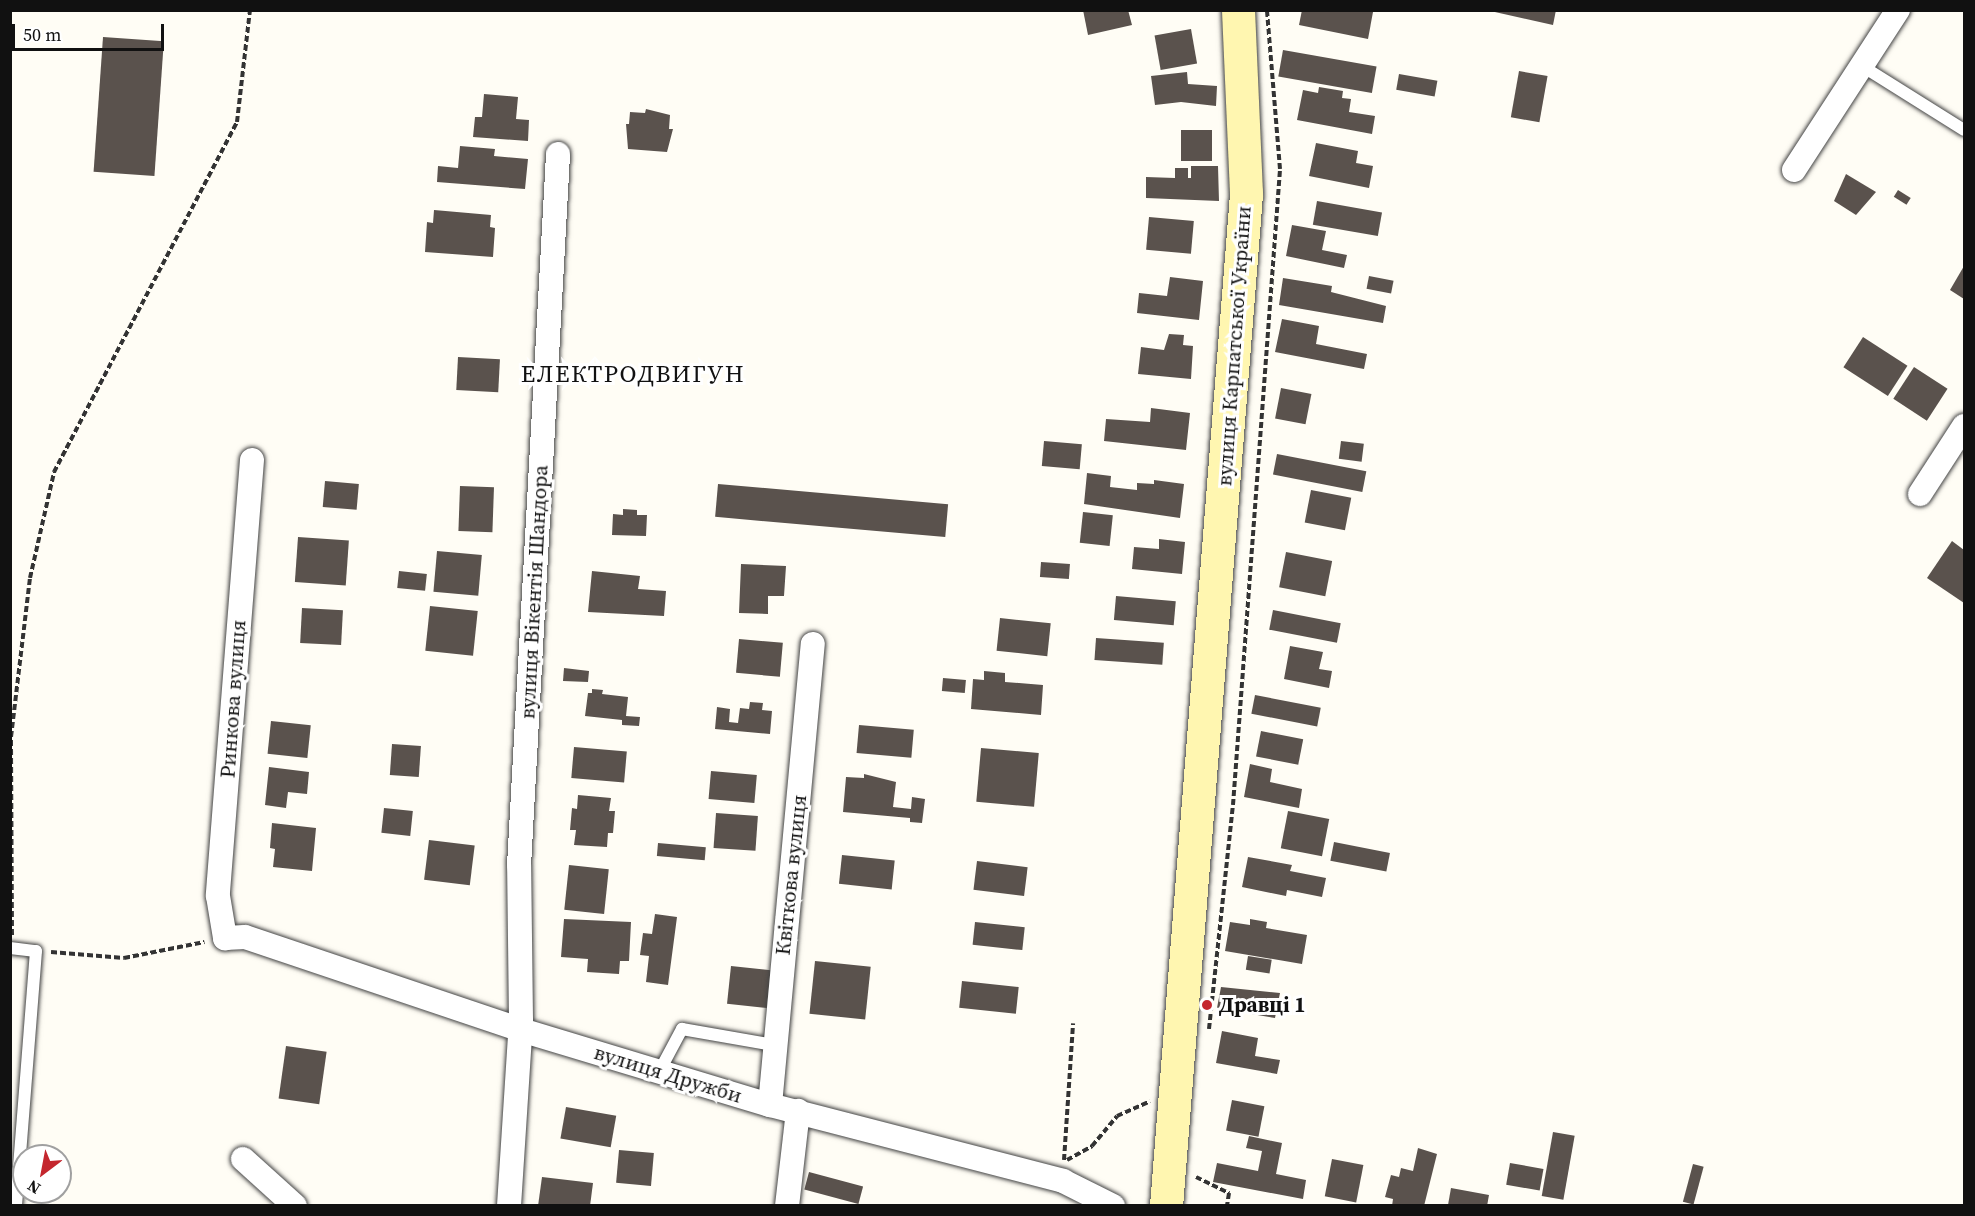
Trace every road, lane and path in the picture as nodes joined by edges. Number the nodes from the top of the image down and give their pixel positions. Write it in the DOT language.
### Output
graph roads {
  1 [pos="250,10"];
  2 [pos="1238,10"];
  3 [pos="1267,10"];
  4 [pos="1898,10"];
  5 [pos="1862,66"];
  6 [pos="1965,130"];
  7 [pos="558,154"];
  8 [pos="1794,170"];
  9 [pos="1965,426"];
  10 [pos="252,460"];
  11 [pos="1920,494"];
  12 [pos="813,644"];
  13 [pos="225,938"];
  14 [pos="11,948"];
  15 [pos="36,951"];
  16 [pos="1073,1023"];
  17 [pos="521,1030"];
  18 [pos="1208,1037"];
  19 [pos="774,1045"];
  20 [pos="659,1072"];
  21 [pos="1174,1096"];
  22 [pos="770,1105"];
  23 [pos="798,1111"];
  24 [pos="243,1159"];
  25 [pos="1064,1171"];
  26 [pos="1196,1173"];
  27 [pos="16,1206"];
  28 [pos="295,1206"];
  29 [pos="509,1206"];
  30 [pos="788,1206"];
  31 [pos="1113,1206"];
  32 [pos="1166,1206"];
  33 [pos="1227,1206"];
  1 -- 14 [label="path"];
  2 -- 21 [label="main road, вулиця Карпатської України"];
  3 -- 18 [label="path"];
  4 -- 5 [label="street"];
  5 -- 6 [label="lane"];
  5 -- 8 [label="street"];
  7 -- 17 [label="street, вулиця Вікентія Шандора"];
  9 -- 11 [label="street"];
  10 -- 13 [label="street, Ринкова вулиця"];
  12 -- 19 [label="street, Квіткова вулиця"];
  13 -- 15 [label="path"];
  13 -- 17 [label="street, вулиця Дружби"];
  14 -- 15 [label="lane"];
  15 -- 27 [label="lane"];
  16 -- 25 [label="path"];
  17 -- 20 [label="street, вулиця Дружби"];
  17 -- 29 [label="street, вулиця Вікентія Шандора"];
  19 -- 20 [label="lane"];
  19 -- 22 [label="street, Квіткова вулиця"];
  20 -- 22 [label="street, вулиця Дружби"];
  21 -- 25 [label="path"];
  21 -- 32 [label="main road, вулиця Карпатської України"];
  22 -- 23 [label="street, вулиця Дружби"];
  23 -- 25 [label="street, вулиця Дружби"];
  23 -- 30 [label="street"];
  24 -- 28 [label="street"];
  25 -- 31 [label="street, вулиця Дружби"];
  26 -- 33 [label="path"];
}
